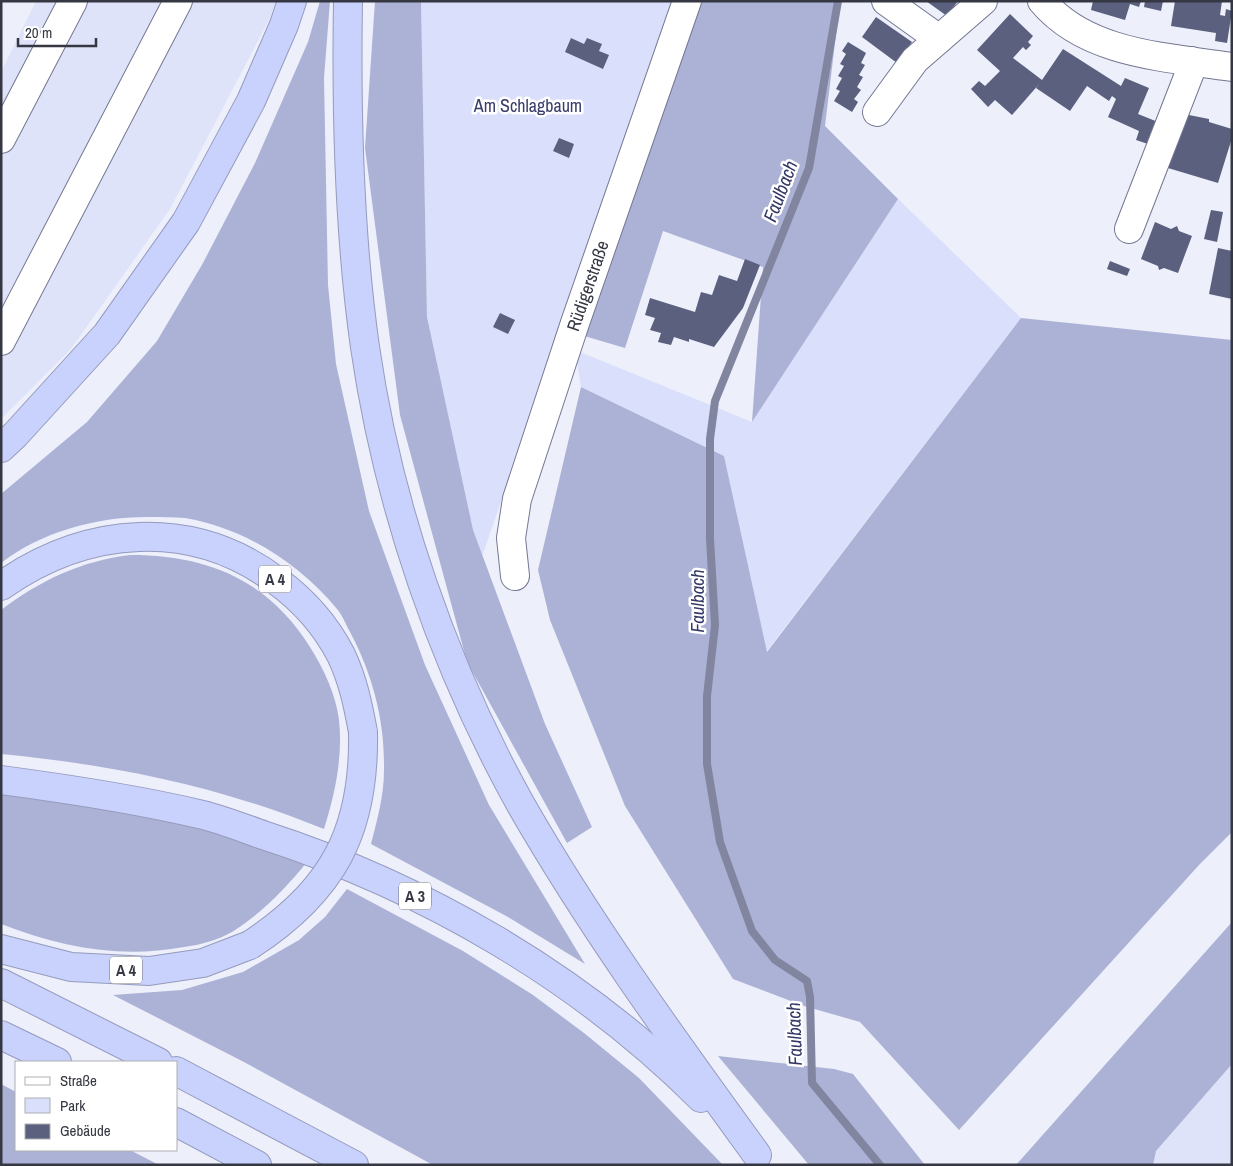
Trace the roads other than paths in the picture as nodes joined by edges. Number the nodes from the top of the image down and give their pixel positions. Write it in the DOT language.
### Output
graph roads {
  1 [pos="73,1"];
  2 [pos="178,1"];
  3 [pos="292,1"];
  4 [pos="348,1"];
  5 [pos="687,1"];
  6 [pos="886,1"];
  7 [pos="983,1"];
  8 [pos="1042,1"];
  9 [pos="939,39"];
  10 [pos="1191,61"];
  11 [pos="1232,67"];
  12 [pos="877,112"];
  13 [pos="1,140"];
  14 [pos="1129,229"];
  15 [pos="1,341"];
  16 [pos="1,448"];
  17 [pos="515,576"];
  18 [pos="1,586"];
  19 [pos="1,780"];
  20 [pos="1,949"];
  21 [pos="1,983"];
  22 [pos="1,1035"];
  23 [pos="54,1061"];
  24 [pos="156,1061"];
  25 [pos="178,1072"];
  26 [pos="178,1123"];
  27 [pos="761,1160"];
  28 [pos="256,1165"];
  29 [pos="354,1165"];
  1 -- 13 [label="street"];
  2 -- 15 [label="street"];
  3 -- 16 [label="highway"];
  4 -- 27 [label="highway"];
  5 -- 17 [label="street, Rüdigerstraße"];
  6 -- 9 [label="street"];
  7 -- 9 [label="street"];
  8 -- 10 [label="street"];
  9 -- 12 [label="street"];
  10 -- 11 [label="street"];
  10 -- 14 [label="street"];
  18 -- 20 [label="highway, A 4, bridge"];
  19 -- 27 [label="highway, A 3"];
  21 -- 24 [label="highway"];
  22 -- 23 [label="highway"];
  25 -- 29 [label="highway"];
  26 -- 28 [label="highway"];
}
